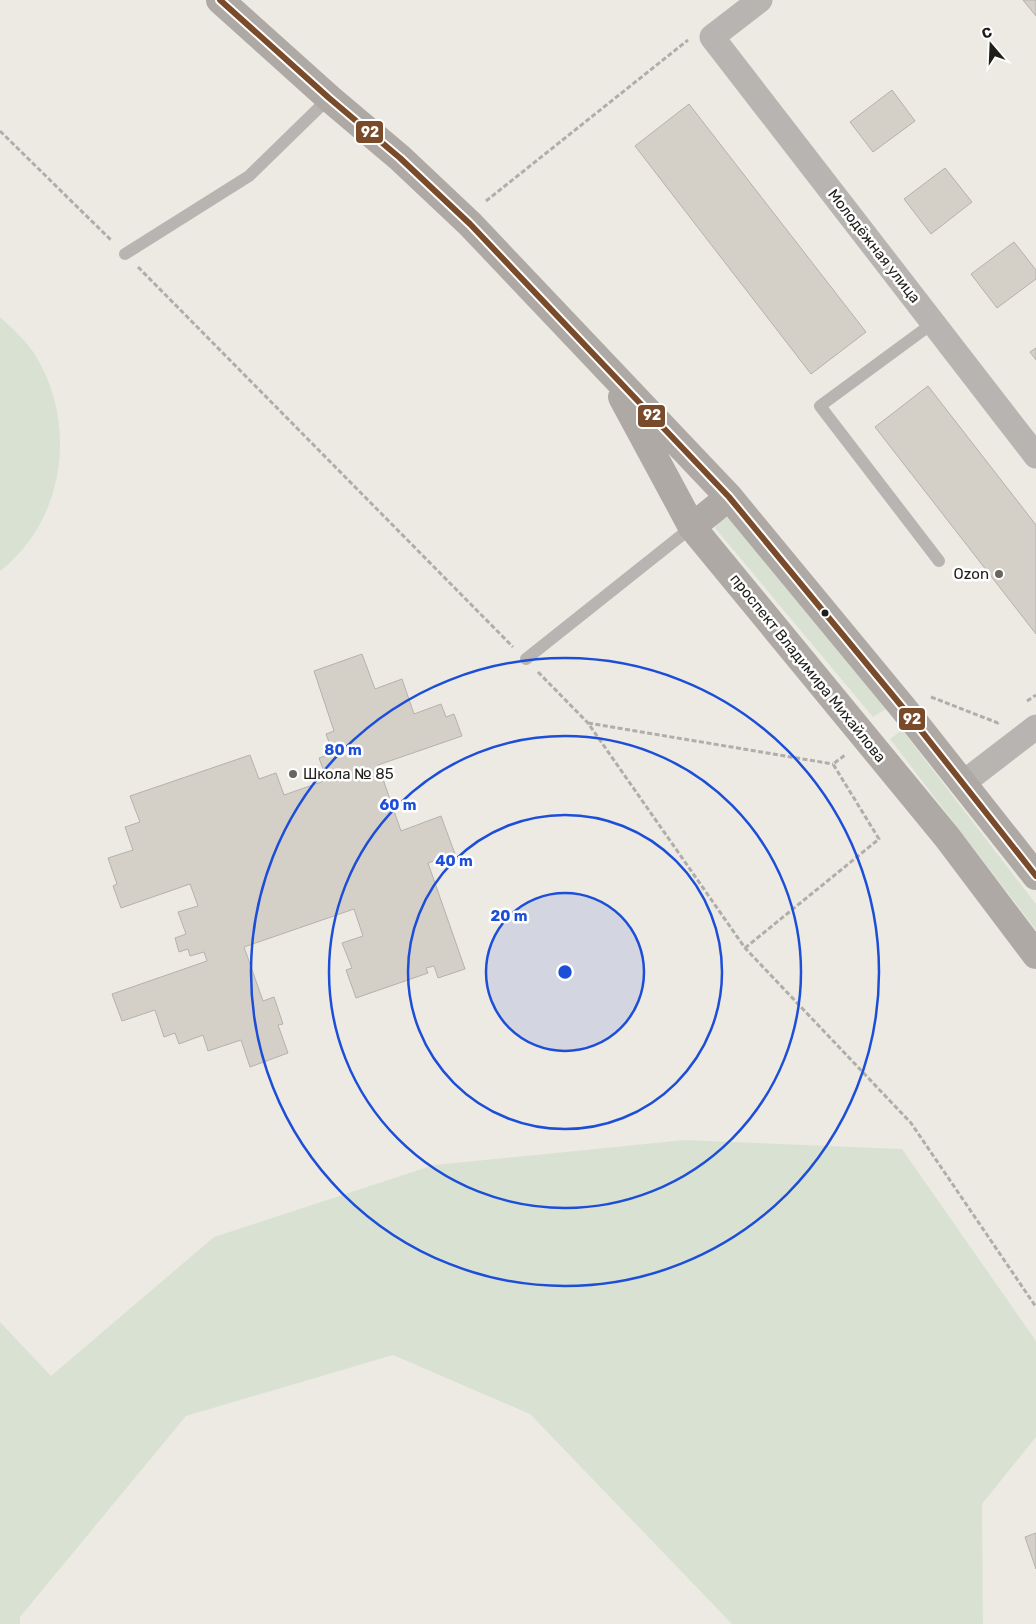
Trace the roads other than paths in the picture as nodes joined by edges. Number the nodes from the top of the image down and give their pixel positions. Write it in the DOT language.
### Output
graph roads {
  1 [pos="220,0"];
  2 [pos="760,0"];
  3 [pos="329,98"];
  4 [pos="125,254"];
  5 [pos="933,323"];
  6 [pos="605,365"];
  7 [pos="1036,456"];
  8 [pos="729,497"];
  9 [pos="692,527"];
  10 [pos="939,561"];
  11 [pos="526,659"];
  12 [pos="1036,726"];
  13 [pos="963,783"];
  14 [pos="1036,876"];
  15 [pos="1036,955"];
  1 -- 3 [label="main road, проспект Владимира Михайлова"];
  2 -- 5 [label="street, Молодёжная улица"];
  3 -- 4 [label="lane"];
  3 -- 6 [label="main road, проспект Владимира Михайлова"];
  5 -- 7 [label="street, Молодёжная улица"];
  5 -- 10 [label="lane"];
  6 -- 8 [label="main road, проспект Владимира Михайлова"];
  6 -- 9 [label="main road, проспект Владимира Михайлова"];
  8 -- 9 [label="main road"];
  8 -- 13 [label="main road, проспект Владимира Михайлова"];
  9 -- 11 [label="lane"];
  9 -- 15 [label="main road, проспект Владимира Михайлова"];
  12 -- 13 [label="street"];
  13 -- 14 [label="main road, проспект Владимира Михайлова"];
}
